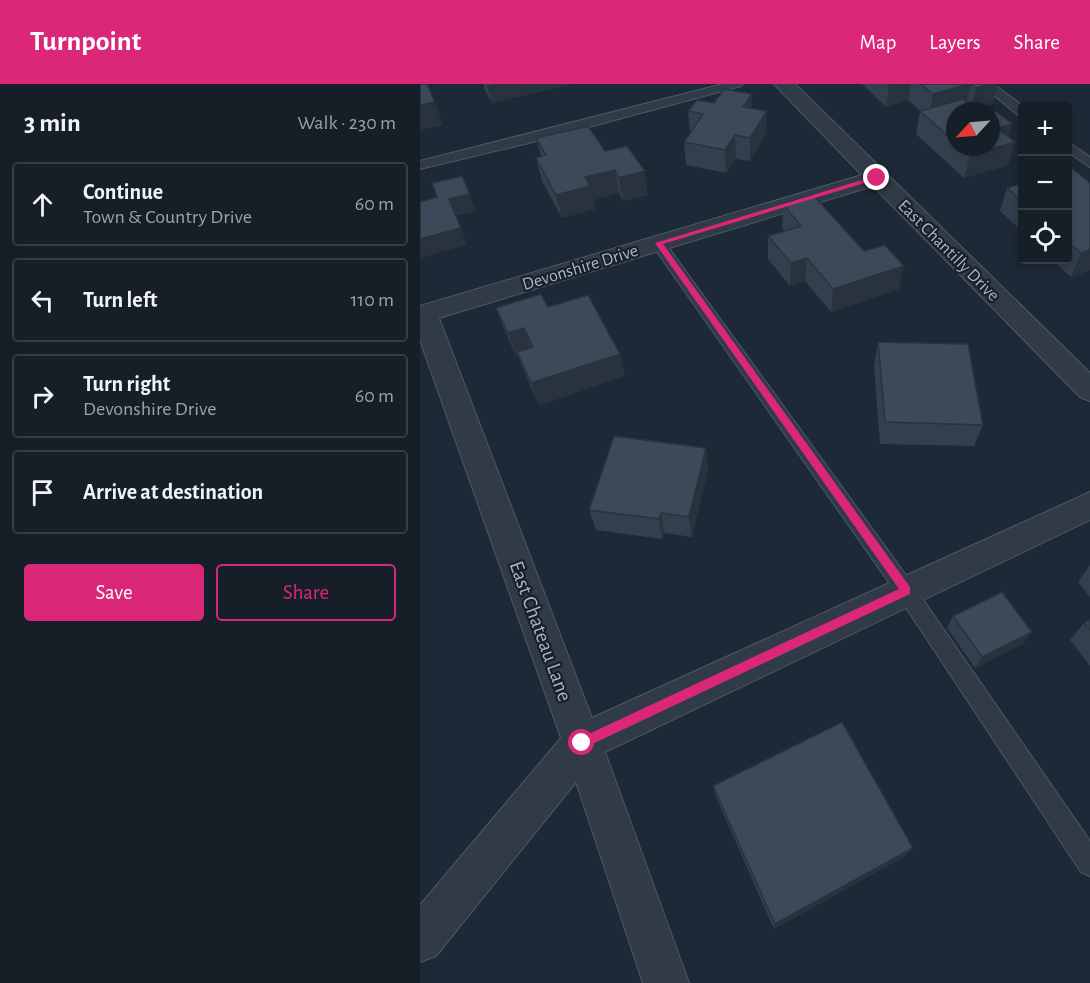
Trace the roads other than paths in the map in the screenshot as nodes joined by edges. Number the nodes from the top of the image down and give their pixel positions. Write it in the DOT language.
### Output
graph roads {
  1 [pos="737,84"];
  2 [pos="784,84"];
  3 [pos="986,84"];
  4 [pos="1018,108"];
  5 [pos="1072,149"];
  6 [pos="1090,163"];
  7 [pos="420,165"];
  8 [pos="877,178"];
  9 [pos="658,243"];
  10 [pos="422,315"];
  11 [pos="1090,390"];
  12 [pos="1090,505"];
  13 [pos="906,591"];
  14 [pos="582,743"];
  15 [pos="1090,863"];
  16 [pos="420,940"];
  17 [pos="666,983"];
  1 -- 7 [label="lane"];
  2 -- 8 [label="street, East Chantilly Drive"];
  3 -- 4 [label="lane"];
  5 -- 6 [label="lane"];
  8 -- 9 [label="street, Devonshire Drive"];
  8 -- 11 [label="street, East Chantilly Drive"];
  9 -- 10 [label="street, Devonshire Drive"];
  9 -- 13 [label="lane"];
  10 -- 14 [label="street, East Chateau Lane"];
  12 -- 13 [label="street"];
  13 -- 14 [label="street"];
  13 -- 15 [label="lane"];
  14 -- 16 [label="street"];
  14 -- 17 [label="street, East Chateau Lane"];
}
